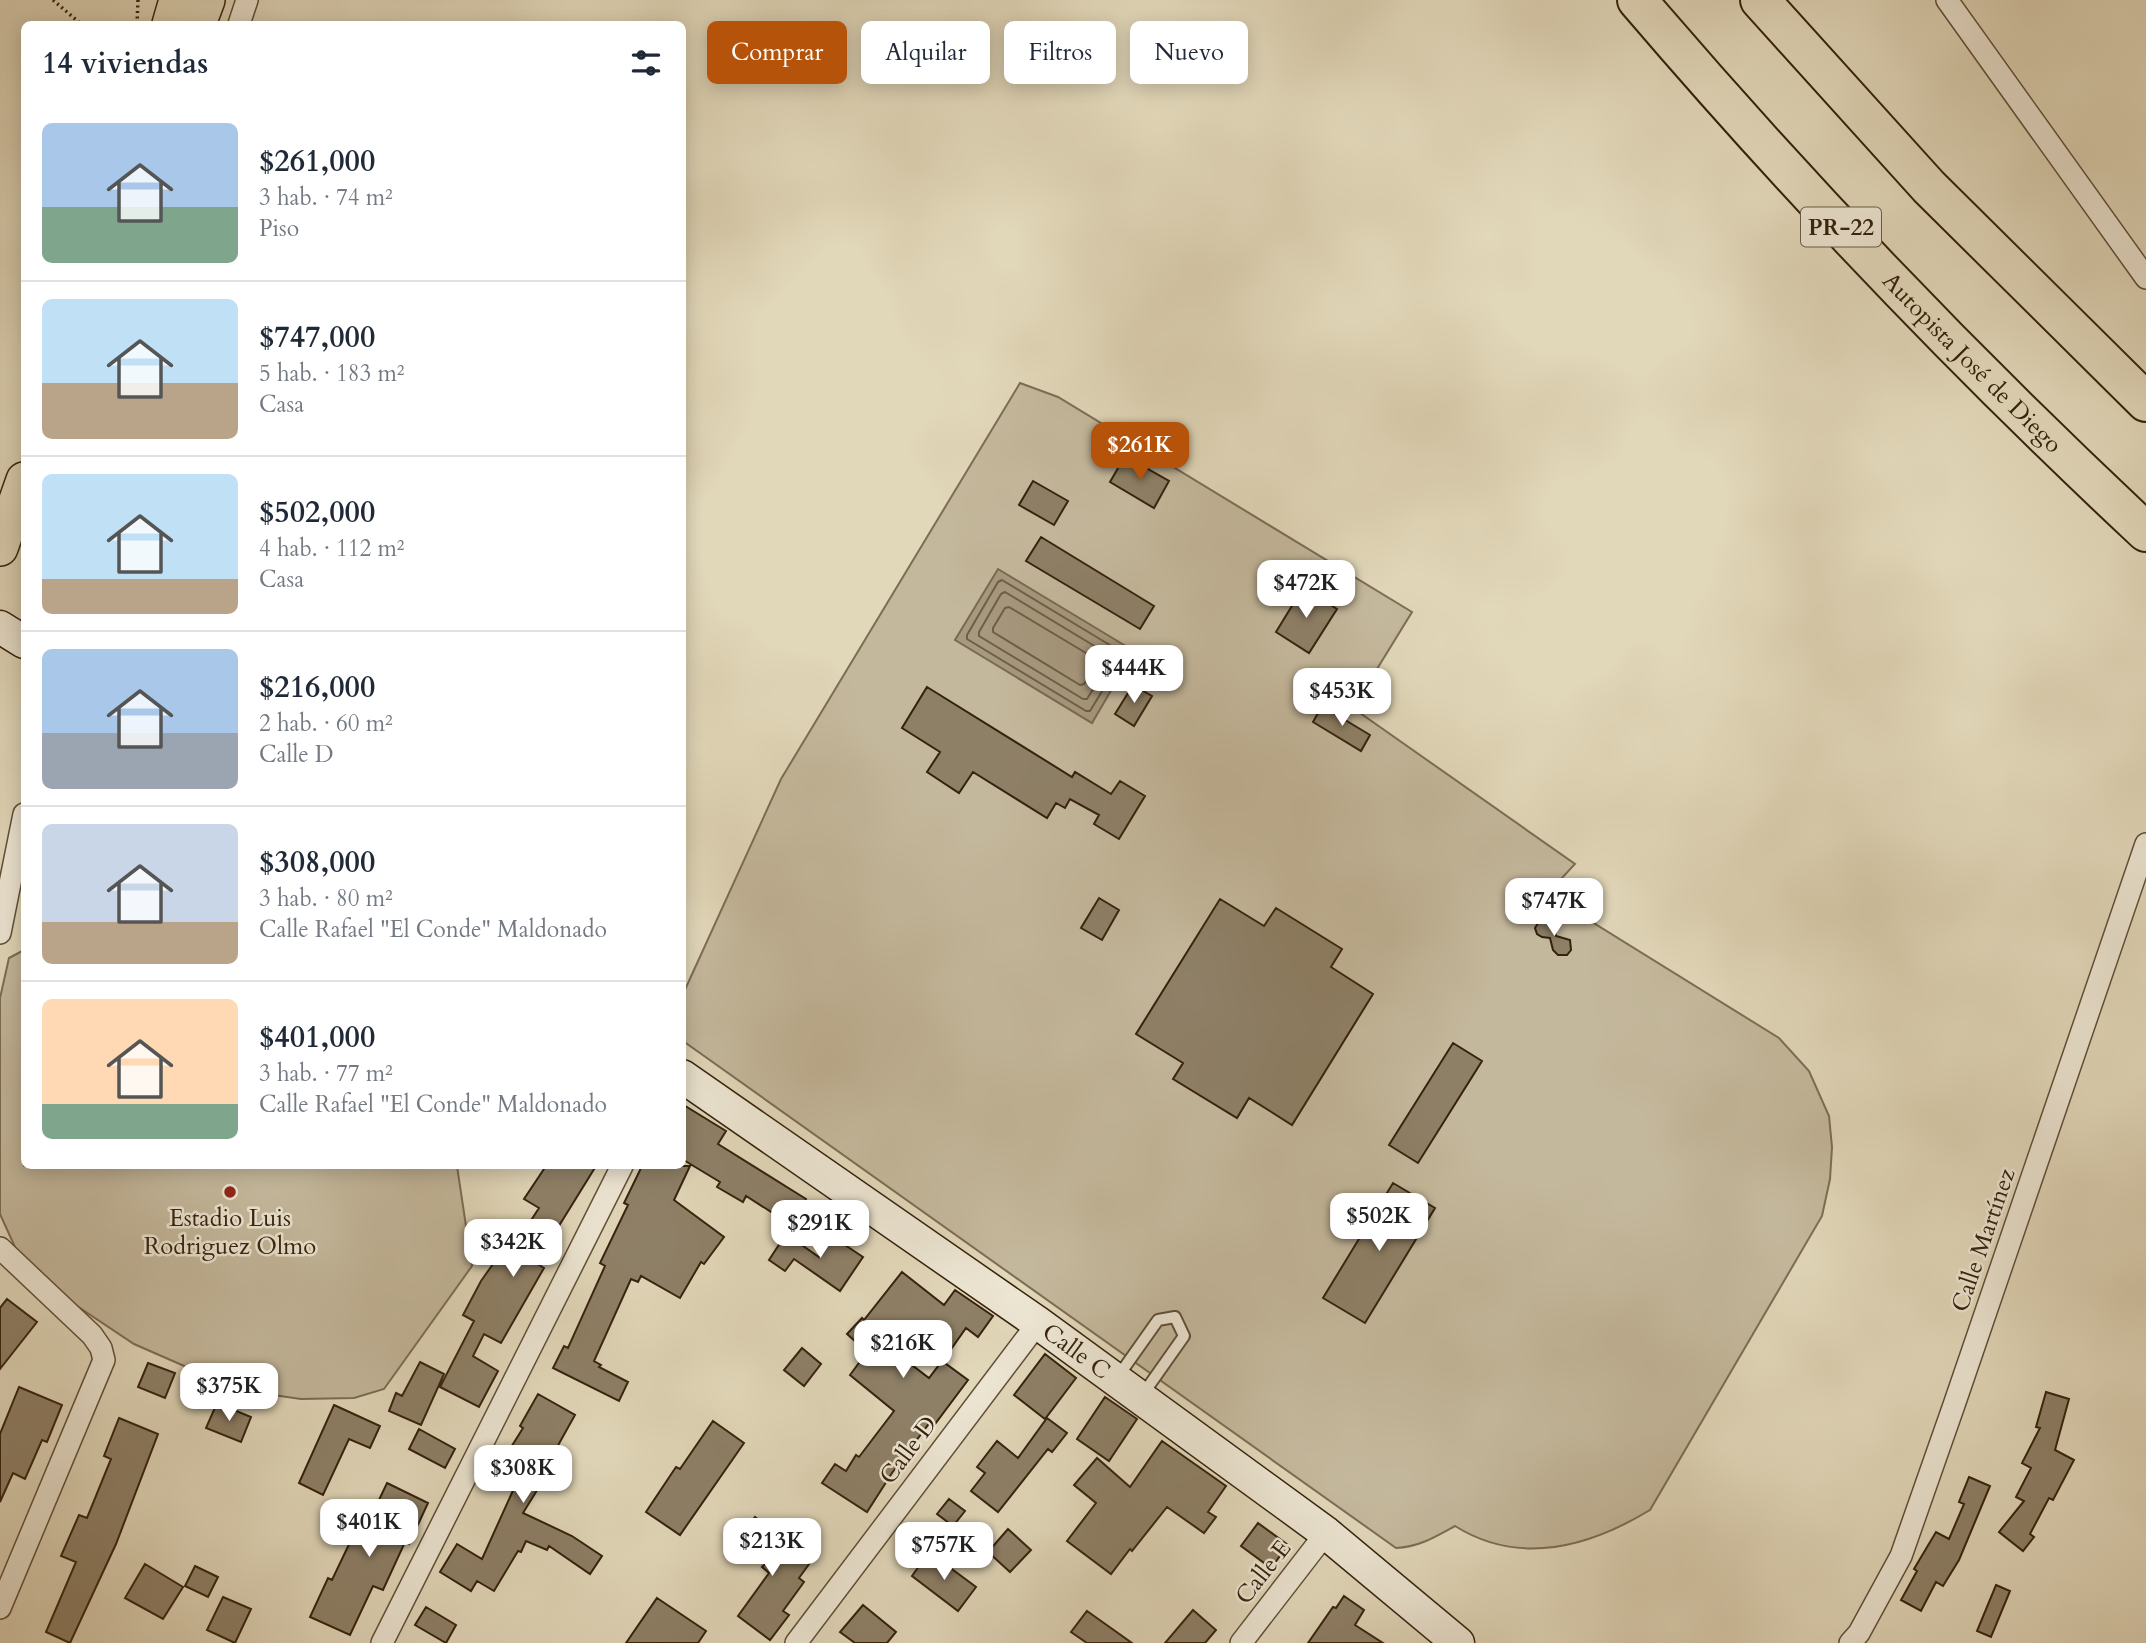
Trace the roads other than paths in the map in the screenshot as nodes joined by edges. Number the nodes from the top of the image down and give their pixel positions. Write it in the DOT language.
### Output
graph roads {
  1 [pos="177,0"];
  2 [pos="207,0"];
  3 [pos="247,0"];
  4 [pos="1636,0"];
  5 [pos="1760,0"];
  6 [pos="1947,0"];
  7 [pos="171,21"];
  8 [pos="199,21"];
  9 [pos="240,21"];
  10 [pos="2146,278"];
  11 [pos="2146,402"];
  12 [pos="21,488"];
  13 [pos="2146,532"];
  14 [pos="0,548"];
  15 [pos="0,627"];
  16 [pos="21,640"];
  17 [pos="21,829"];
  18 [pos="2146,844"];
  19 [pos="0,933"];
  20 [pos="686,1079"];
  21 [pos="620,1169"];
  22 [pos="0,1248"];
  23 [pos="1038,1323"];
  24 [pos="1128,1389"];
  25 [pos="1326,1533"];
  26 [pos="0,1608"];
  27 [pos="382,1643"];
  28 [pos="796,1643"];
  29 [pos="1241,1643"];
  30 [pos="1458,1643"];
  31 [pos="1850,1643"];
  1 -- 7 [label="main road"];
  2 -- 8 [label="main road"];
  3 -- 9 [label="street"];
  4 -- 13 [label="highway, Autopista José de Diego / PR-22"];
  5 -- 11 [label="highway"];
  6 -- 10 [label="street"];
  12 -- 14 [label="main road"];
  15 -- 16 [label="street"];
  17 -- 19 [label="street"];
  18 -- 31 [label="street, Calle Martínez"];
  20 -- 23 [label="street, Calle C"];
  21 -- 27 [label="street"];
  22 -- 26 [label="street"];
  23 -- 24 [label="street, Calle C"];
  23 -- 28 [label="street, Calle D"];
  24 -- 24 [label="lane"];
  24 -- 25 [label="street, Calle C"];
  25 -- 29 [label="street, Calle E"];
  25 -- 30 [label="street, Calle C"];
}
